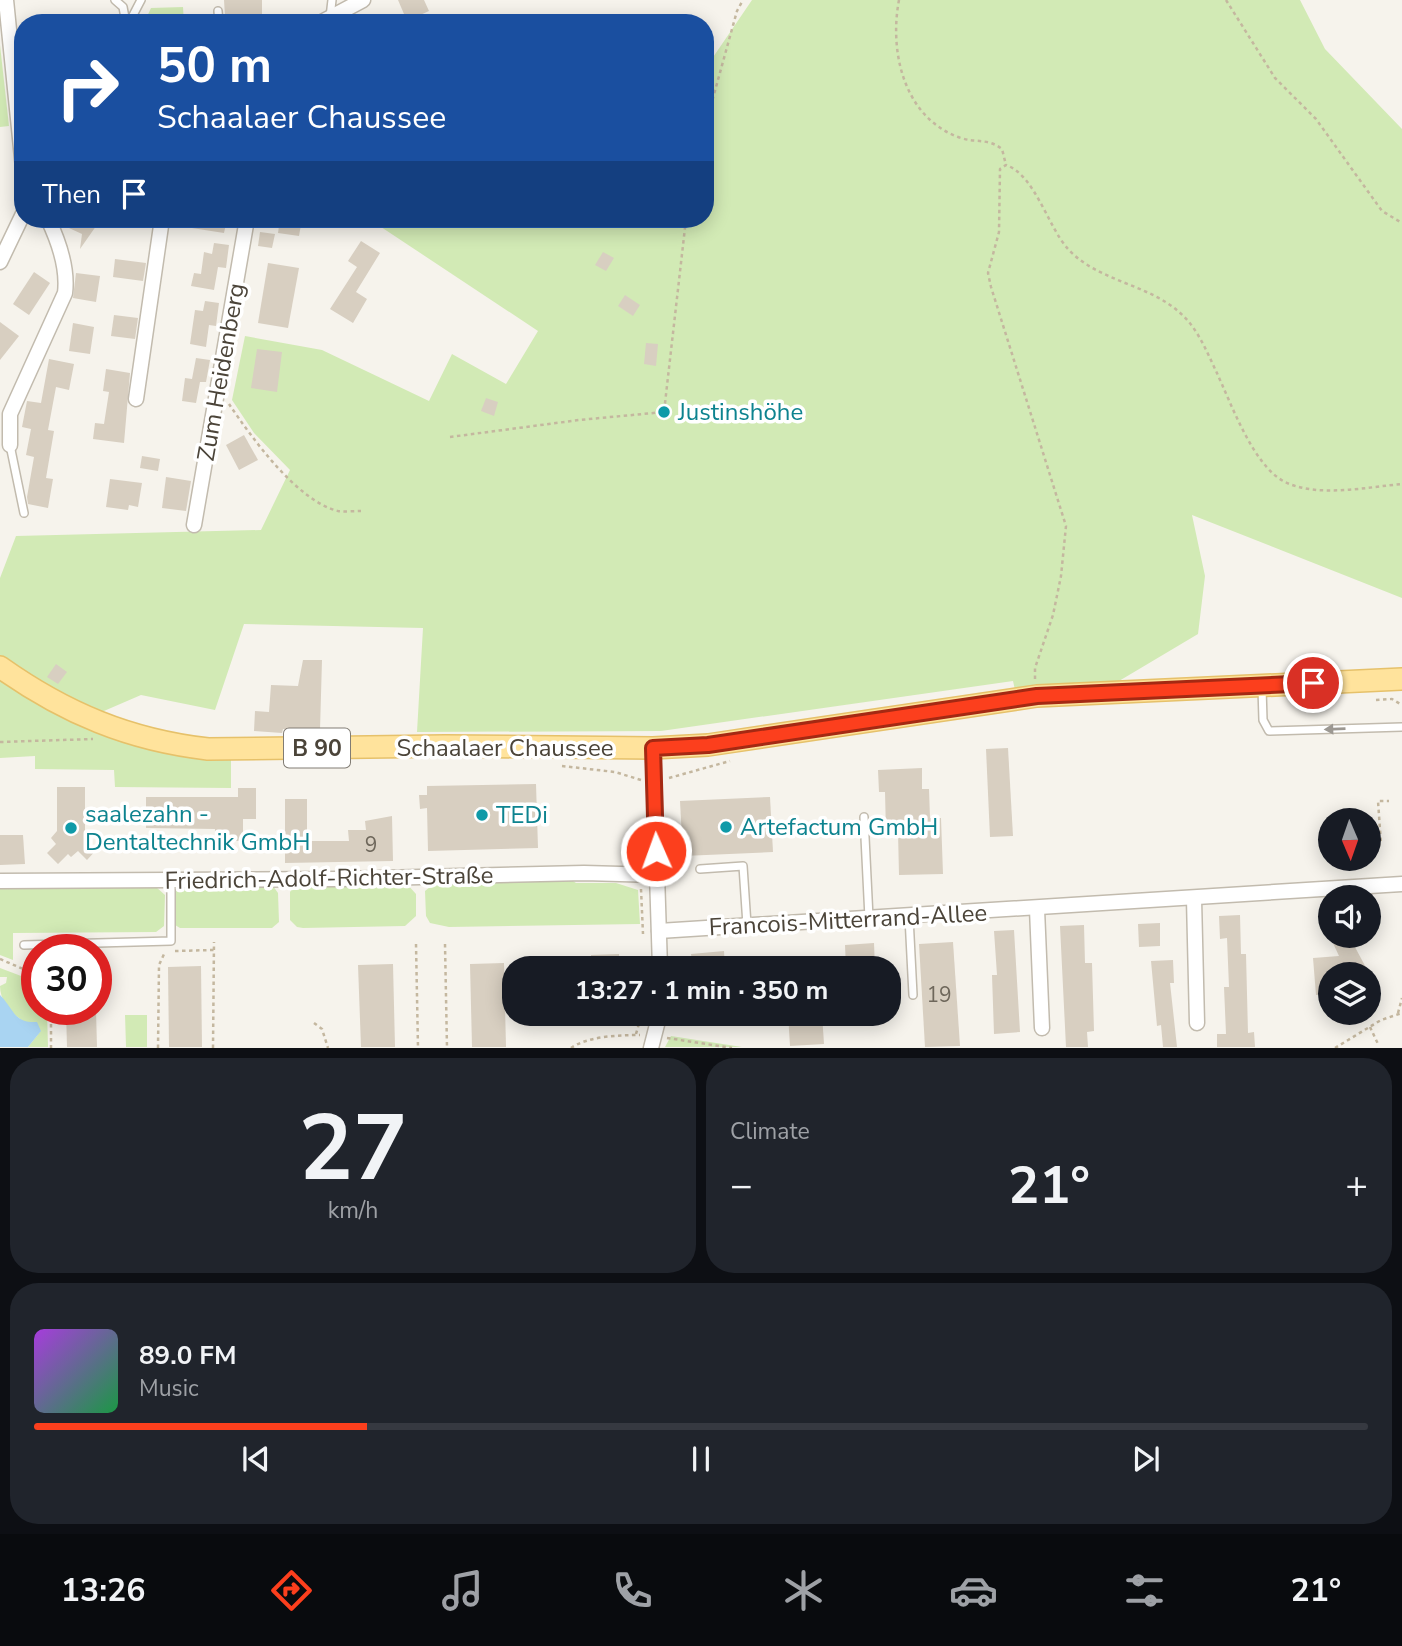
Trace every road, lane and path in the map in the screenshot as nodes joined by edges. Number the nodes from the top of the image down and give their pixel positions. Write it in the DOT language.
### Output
graph roads {
  1 [pos="6,0"];
  2 [pos="115,0"];
  3 [pos="363,0"];
  4 [pos="743,0"];
  5 [pos="899,0"];
  6 [pos="1226,0"];
  7 [pos="218,11"];
  8 [pos="125,14"];
  9 [pos="218,14"];
  10 [pos="336,14"];
  11 [pos="14,79"];
  12 [pos="714,94"];
  13 [pos="1006,165"];
  14 [pos="1402,223"];
  15 [pos="16,228"];
  16 [pos="52,228"];
  17 [pos="161,228"];
  18 [pos="245,228"];
  19 [pos="685,228"];
  20 [pos="0,262"];
  21 [pos="218,386"];
  22 [pos="136,399"];
  23 [pos="450,438"];
  24 [pos="9,445"];
  25 [pos="1402,484"];
  26 [pos="360,511"];
  27 [pos="24,513"];
  28 [pos="194,525"];
  29 [pos="0,667"];
  30 [pos="1402,679"];
  31 [pos="1262,686"];
  32 [pos="1037,696"];
  33 [pos="1366,700"];
  34 [pos="1402,705"];
  35 [pos="1402,727"];
  36 [pos="653,748"];
  37 [pos="738,760"];
  38 [pos="654,779"];
  39 [pos="1389,801"];
  40 [pos="1378,808"];
  41 [pos="864,817"];
  42 [pos="700,869"];
  43 [pos="657,875"];
  44 [pos="171,880"];
  45 [pos="0,881"];
  46 [pos="1402,884"];
  47 [pos="1194,899"];
  48 [pos="1037,909"];
  49 [pos="909,917"];
  50 [pos="869,919"];
  51 [pos="747,926"];
  52 [pos="659,931"];
  53 [pos="214,942"];
  54 [pos="416,944"];
  55 [pos="445,944"];
  56 [pos="112,945"];
  57 [pos="214,950"];
  58 [pos="660,956"];
  59 [pos="0,960"];
  60 [pos="21,969"];
  61 [pos="913,995"];
  62 [pos="1402,998"];
  63 [pos="1400,1013"];
  64 [pos="314,1023"];
  65 [pos="1197,1023"];
  66 [pos="51,1025"];
  67 [pos="638,1026"];
  68 [pos="1370,1027"];
  69 [pos="1042,1028"];
  70 [pos="636,1035"];
  71 [pos="653,1043"];
  72 [pos="1378,1044"];
  73 [pos="51,1048"];
  74 [pos="158,1048"];
  75 [pos="213,1048"];
  76 [pos="328,1048"];
  77 [pos="418,1048"];
  78 [pos="447,1048"];
  79 [pos="571,1048"];
  80 [pos="732,1048"];
  81 [pos="1335,1048"];
  1 -- 11 [label="street"];
  2 -- 8 [label="lane"];
  3 -- 10 [label="street"];
  4 -- 12 [label="path"];
  5 -- 13 [label="path"];
  6 -- 14 [label="path"];
  7 -- 9 [label="lane"];
  13 -- 25 [label="path"];
  13 -- 32 [label="path"];
  15 -- 20 [label="street"];
  16 -- 24 [label="street"];
  17 -- 22 [label="street"];
  18 -- 21 [label="street, Zum Heidenberg"];
  19 -- 23 [label="path"];
  21 -- 26 [label="path"];
  21 -- 28 [label="street, Zum Heidenberg"];
  24 -- 27 [label="lane"];
  29 -- 36 [label="main road, Schaalaer Chaussee / B 90"];
  30 -- 31 [label="main road, Schaalaer Chaussee / B 90"];
  31 -- 32 [label="main road, Schaalaer Chaussee / B 90"];
  35 -- 31 [label="lane, one-way"];
  32 -- 36 [label="main road, Schaalaer Chaussee / B 90"];
  33 -- 34 [label="path"];
  36 -- 38 [label="street"];
  37 -- 38 [label="path"];
  38 -- 43 [label="street"];
  39 -- 40 [label="path"];
  41 -- 50 [label="lane"];
  42 -- 51 [label="lane"];
  43 -- 44 [label="street, Friedrich-Adolf-Richter-Straße"];
  43 -- 52 [label="street"];
  44 -- 45 [label="street, Friedrich-Adolf-Richter-Straße"];
  44 -- 56 [label="lane"];
  46 -- 47 [label="street, Francois-Mitterrand-Allee"];
  47 -- 48 [label="street, Francois-Mitterrand-Allee"];
  47 -- 65 [label="street"];
  48 -- 49 [label="street, Francois-Mitterrand-Allee"];
  48 -- 69 [label="street"];
  49 -- 50 [label="street, Francois-Mitterrand-Allee"];
  49 -- 61 [label="lane"];
  50 -- 51 [label="street, Francois-Mitterrand-Allee"];
  51 -- 52 [label="street, Francois-Mitterrand-Allee"];
  52 -- 58 [label="street"];
  53 -- 57 [label="path"];
  54 -- 77 [label="path"];
  55 -- 78 [label="path"];
  57 -- 74 [label="path"];
  57 -- 75 [label="path"];
  59 -- 60 [label="path"];
  62 -- 63 [label="path"];
  63 -- 68 [label="path"];
  64 -- 76 [label="path"];
  66 -- 73 [label="path"];
  67 -- 70 [label="path"];
  68 -- 72 [label="path"];
  68 -- 81 [label="path"];
  70 -- 71 [label="path"];
  70 -- 79 [label="path"];
  71 -- 80 [label="path"];
}
